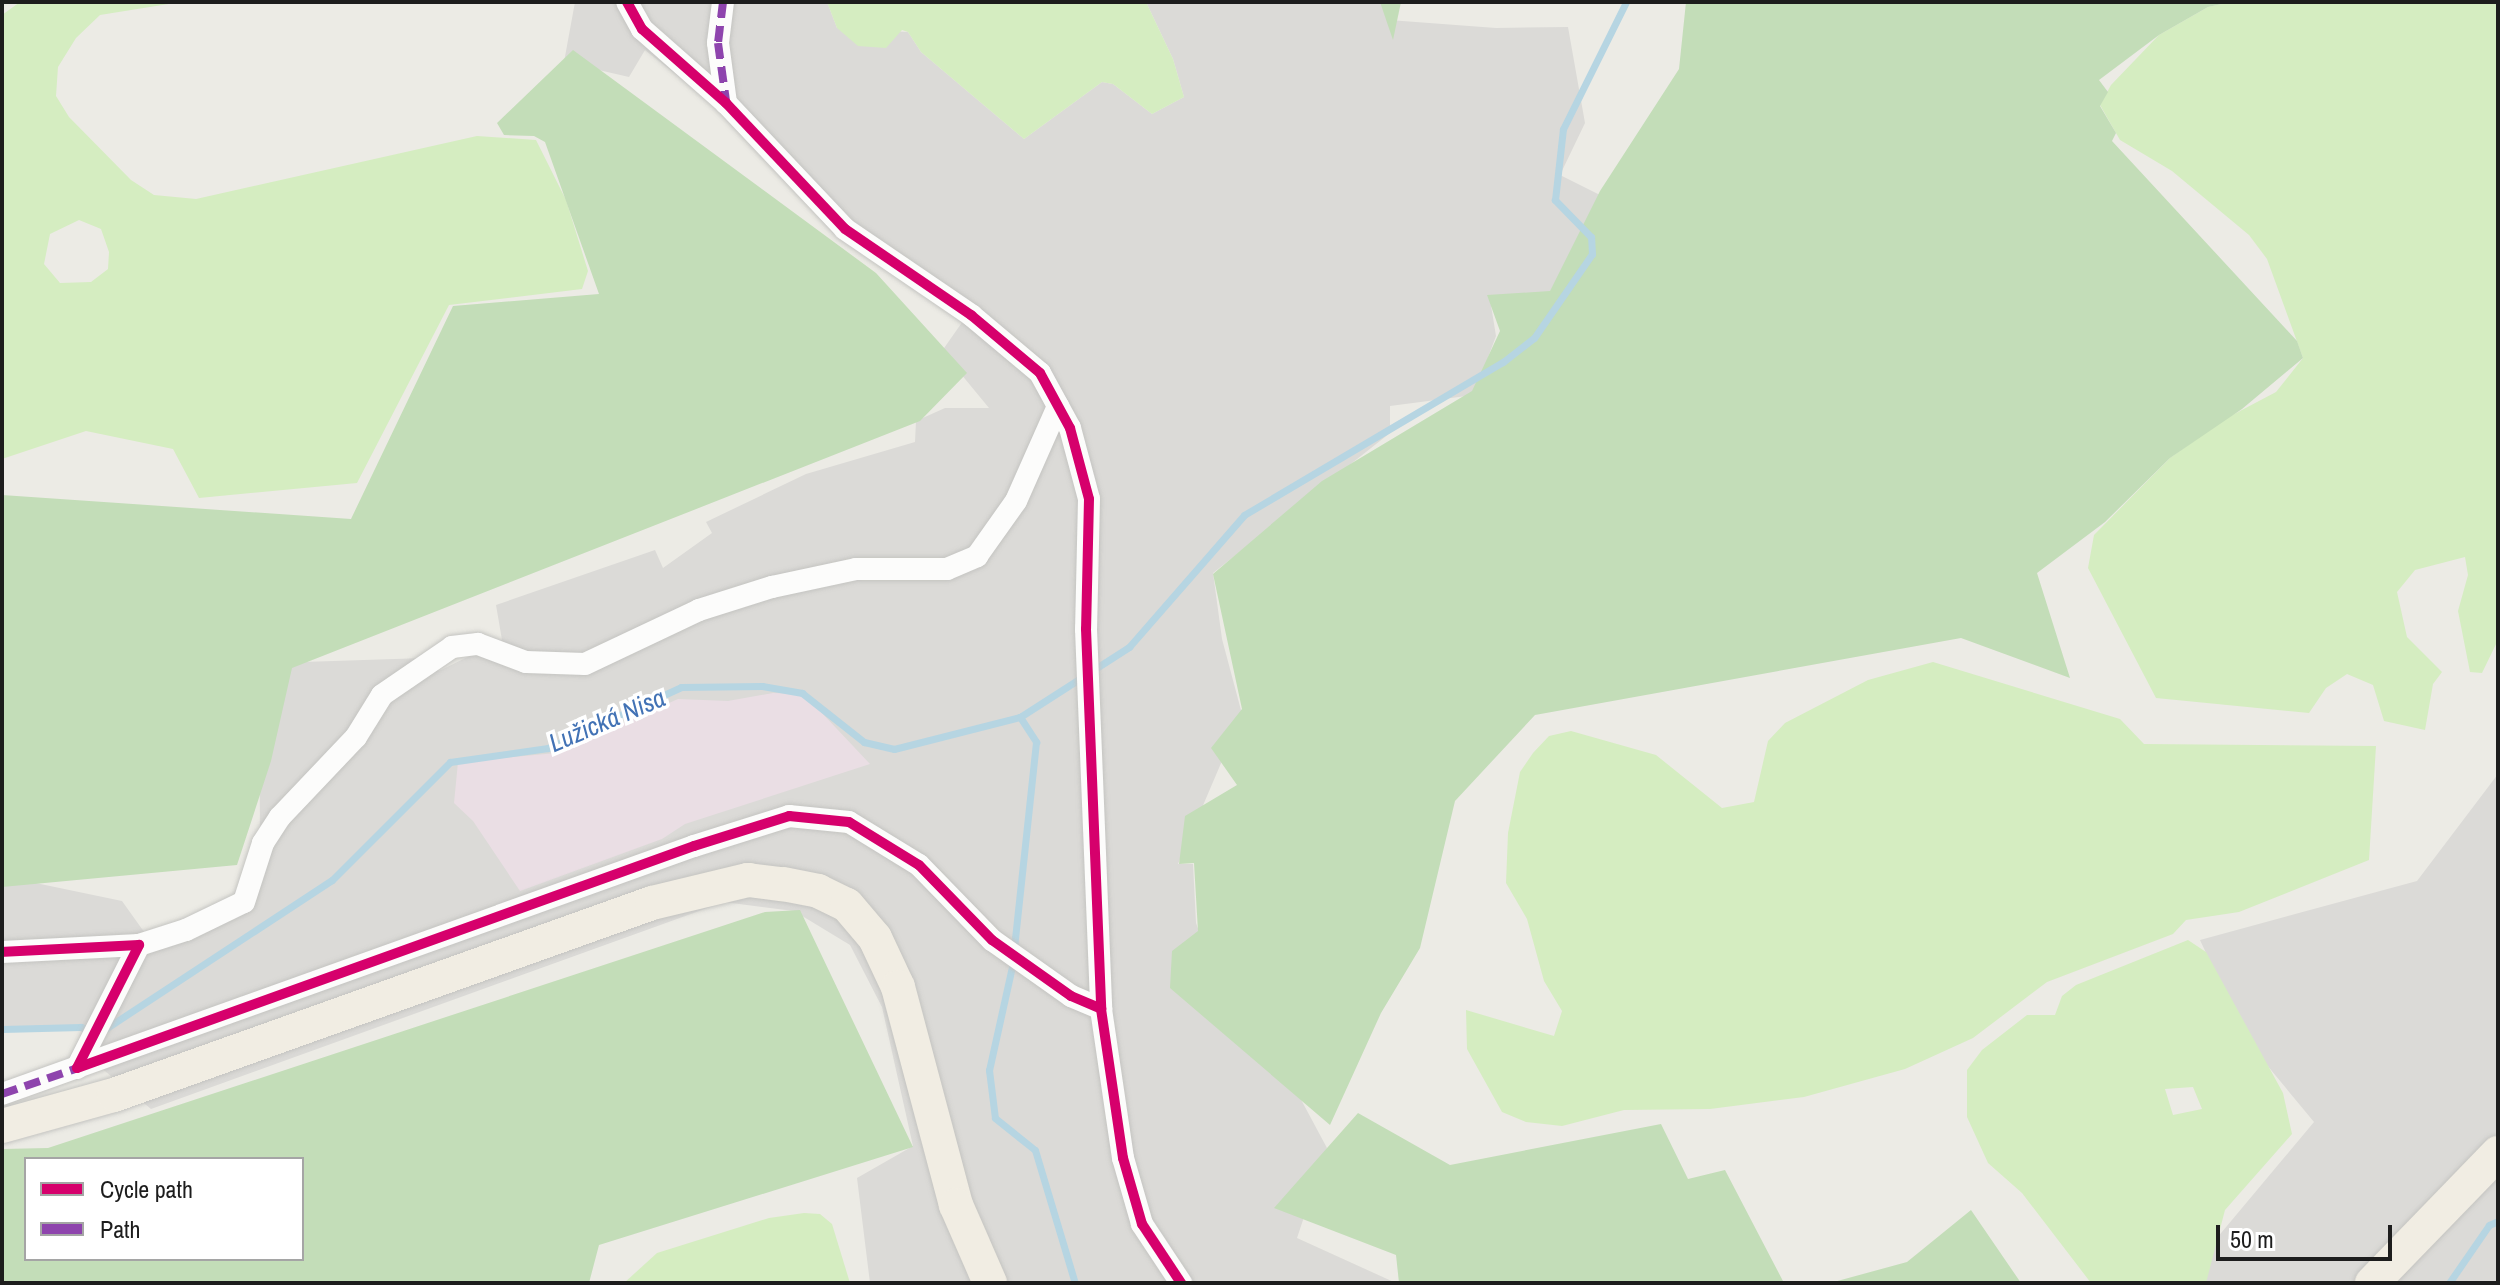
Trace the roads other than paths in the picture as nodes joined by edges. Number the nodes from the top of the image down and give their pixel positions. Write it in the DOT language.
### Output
graph roads {
  1 [pos="627,2"];
  2 [pos="723,2"];
  3 [pos="726,103"];
  4 [pos="1058,406"];
  5 [pos="139,945"];
  6 [pos="2,952"];
  7 [pos="1101,1009"];
  8 [pos="77,1068"];
  9 [pos="2,1094"];
  10 [pos="2,1126"];
  11 [pos="2498,1153"];
  12 [pos="990,1283"];
  13 [pos="1181,1283"];
  14 [pos="2372,1283"];
  1 -- 3 [label="street"];
  2 -- 3 [label="street"];
  3 -- 4 [label="street"];
  4 -- 5 [label="street"];
  4 -- 7 [label="street"];
  5 -- 6 [label="street"];
  5 -- 8 [label="street"];
  7 -- 8 [label="street"];
  7 -- 13 [label="street"];
  8 -- 9 [label="street"];
  10 -- 12 [label="main road"];
  11 -- 14 [label="main road"];
}
